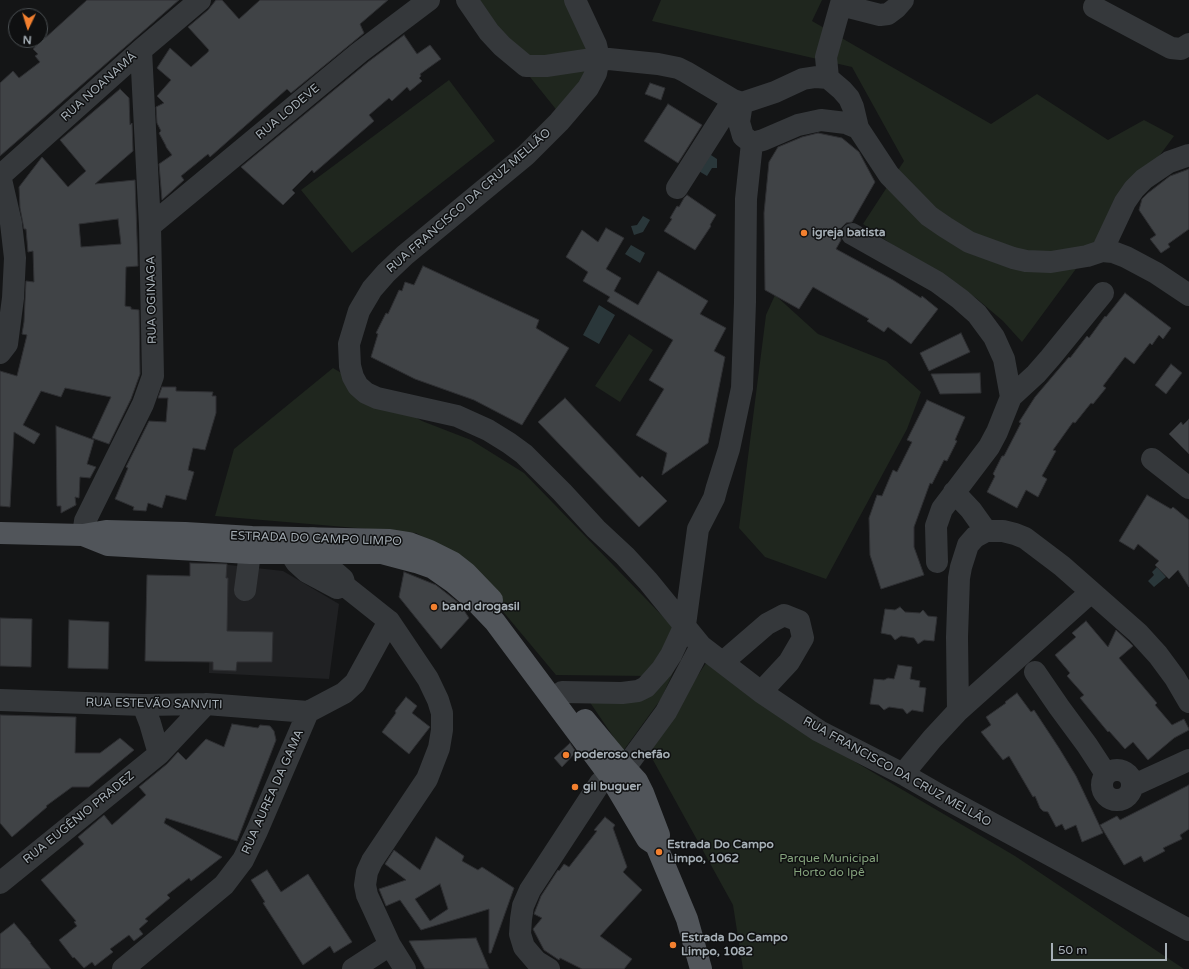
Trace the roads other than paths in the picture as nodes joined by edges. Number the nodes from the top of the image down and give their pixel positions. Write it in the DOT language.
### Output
graph roads {
  1 [pos="200,0"];
  2 [pos="429,0"];
  3 [pos="467,0"];
  4 [pos="576,0"];
  5 [pos="903,0"];
  6 [pos="842,3"];
  7 [pos="1094,7"];
  8 [pos="1189,44"];
  9 [pos="141,50"];
  10 [pos="599,58"];
  11 [pos="835,84"];
  12 [pos="737,101"];
  13 [pos="829,120"];
  14 [pos="858,128"];
  15 [pos="752,143"];
  16 [pos="1189,155"];
  17 [pos="0,175"];
  18 [pos="677,188"];
  19 [pos="150,226"];
  20 [pos="852,234"];
  21 [pos="1102,251"];
  22 [pos="1103,293"];
  23 [pos="1189,295"];
  24 [pos="0,353"];
  25 [pos="1011,397"];
  26 [pos="1152,459"];
  27 [pos="1189,488"];
  28 [pos="954,492"];
  29 [pos="986,531"];
  30 [pos="0,532"];
  31 [pos="83,535"];
  32 [pos="291,546"];
  33 [pos="314,546"];
  34 [pos="250,554"];
  35 [pos="937,562"];
  36 [pos="345,586"];
  37 [pos="245,590"];
  38 [pos="1091,592"];
  39 [pos="389,621"];
  40 [pos="685,625"];
  41 [pos="701,646"];
  42 [pos="723,662"];
  43 [pos="1035,672"];
  44 [pos="562,692"];
  45 [pos="761,692"];
  46 [pos="0,700"];
  47 [pos="1189,702"];
  48 [pos="206,704"];
  49 [pos="143,705"];
  50 [pos="958,711"];
  51 [pos="308,712"];
  52 [pos="591,752"];
  53 [pos="159,754"];
  54 [pos="1189,760"];
  55 [pos="617,772"];
  56 [pos="903,774"];
  57 [pos="0,883"];
  58 [pos="1189,930"];
  59 [pos="390,945"];
  60 [pos="123,969"];
  61 [pos="353,969"];
  62 [pos="405,969"];
  63 [pos="549,969"];
  64 [pos="701,969"];
  1 -- 9 [label="street, RUA NOANAMÁ"];
  2 -- 19 [label="street, RUA LODEVE"];
  3 -- 10 [label="street"];
  4 -- 10 [label="street"];
  5 -- 6 [label="street"];
  6 -- 11 [label="street"];
  7 -- 8 [label="street"];
  9 -- 17 [label="street, RUA NOANAMÁ"];
  9 -- 19 [label="street, RUA OGINAGA"];
  10 -- 12 [label="street"];
  10 -- 40 [label="street, RUA FRANCISCO DA CRUZ MELLÃO"];
  11 -- 12 [label="street"];
  11 -- 13 [label="street"];
  11 -- 14 [label="street"];
  12 -- 15 [label="street"];
  12 -- 18 [label="street"];
  13 -- 14 [label="street"];
  13 -- 15 [label="street"];
  14 -- 21 [label="street"];
  15 -- 40 [label="street"];
  16 -- 21 [label="street"];
  17 -- 24 [label="street"];
  19 -- 31 [label="street, RUA OGINAGA"];
  20 -- 25 [label="street"];
  21 -- 23 [label="street"];
  22 -- 25 [label="street"];
  25 -- 28 [label="street"];
  26 -- 27 [label="street"];
  28 -- 29 [label="street"];
  28 -- 35 [label="street"];
  29 -- 38 [label="street"];
  29 -- 50 [label="street"];
  30 -- 31 [label="main road, ESTRADA DO CAMPO LIMPO"];
  31 -- 32 [label="main road, ESTRADA DO CAMPO LIMPO"];
  31 -- 34 [label="main road, ESTRADA DO CAMPO LIMPO"];
  32 -- 33 [label="main road, ESTRADA DO CAMPO LIMPO"];
  32 -- 34 [label="main road, ESTRADA DO CAMPO LIMPO"];
  32 -- 36 [label="street"];
  33 -- 36 [label="street"];
  33 -- 44 [label="main road, ESTRADA DO CAMPO LIMPO"];
  33 -- 52 [label="main road, ESTRADA DO CAMPO LIMPO"];
  34 -- 37 [label="street"];
  36 -- 39 [label="street"];
  38 -- 47 [label="street"];
  38 -- 50 [label="street"];
  39 -- 51 [label="street"];
  39 -- 59 [label="street"];
  40 -- 41 [label="street, RUA FRANCISCO DA CRUZ MELLÃO"];
  40 -- 44 [label="street"];
  41 -- 42 [label="street, RUA FRANCISCO DA CRUZ MELLÃO"];
  41 -- 55 [label="street"];
  42 -- 45 [label="street, RUA FRANCISCO DA CRUZ MELLÃO"];
  42 -- 45 [label="street"];
  43 -- 54 [label="street"];
  44 -- 55 [label="main road, ESTRADA DO CAMPO LIMPO"];
  45 -- 56 [label="street, RUA FRANCISCO DA CRUZ MELLÃO"];
  46 -- 49 [label="street, RUA ESTEVÃO SANVITI"];
  48 -- 49 [label="street, RUA ESTEVÃO SANVITI"];
  48 -- 51 [label="street, RUA ESTEVÃO SANVITI"];
  48 -- 53 [label="street, RUA EUGÊNIO PRADEZ"];
  49 -- 53 [label="street"];
  50 -- 56 [label="street"];
  51 -- 60 [label="street, RUA AUREA DA GAMA"];
  52 -- 55 [label="street"];
  53 -- 57 [label="street, RUA EUGÊNIO PRADEZ"];
  55 -- 63 [label="street"];
  55 -- 64 [label="main road, ESTRADA DO CAMPO LIMPO"];
  56 -- 58 [label="street, RUA FRANCISCO DA CRUZ MELLÃO"];
  59 -- 61 [label="street"];
  59 -- 62 [label="street"];
}
